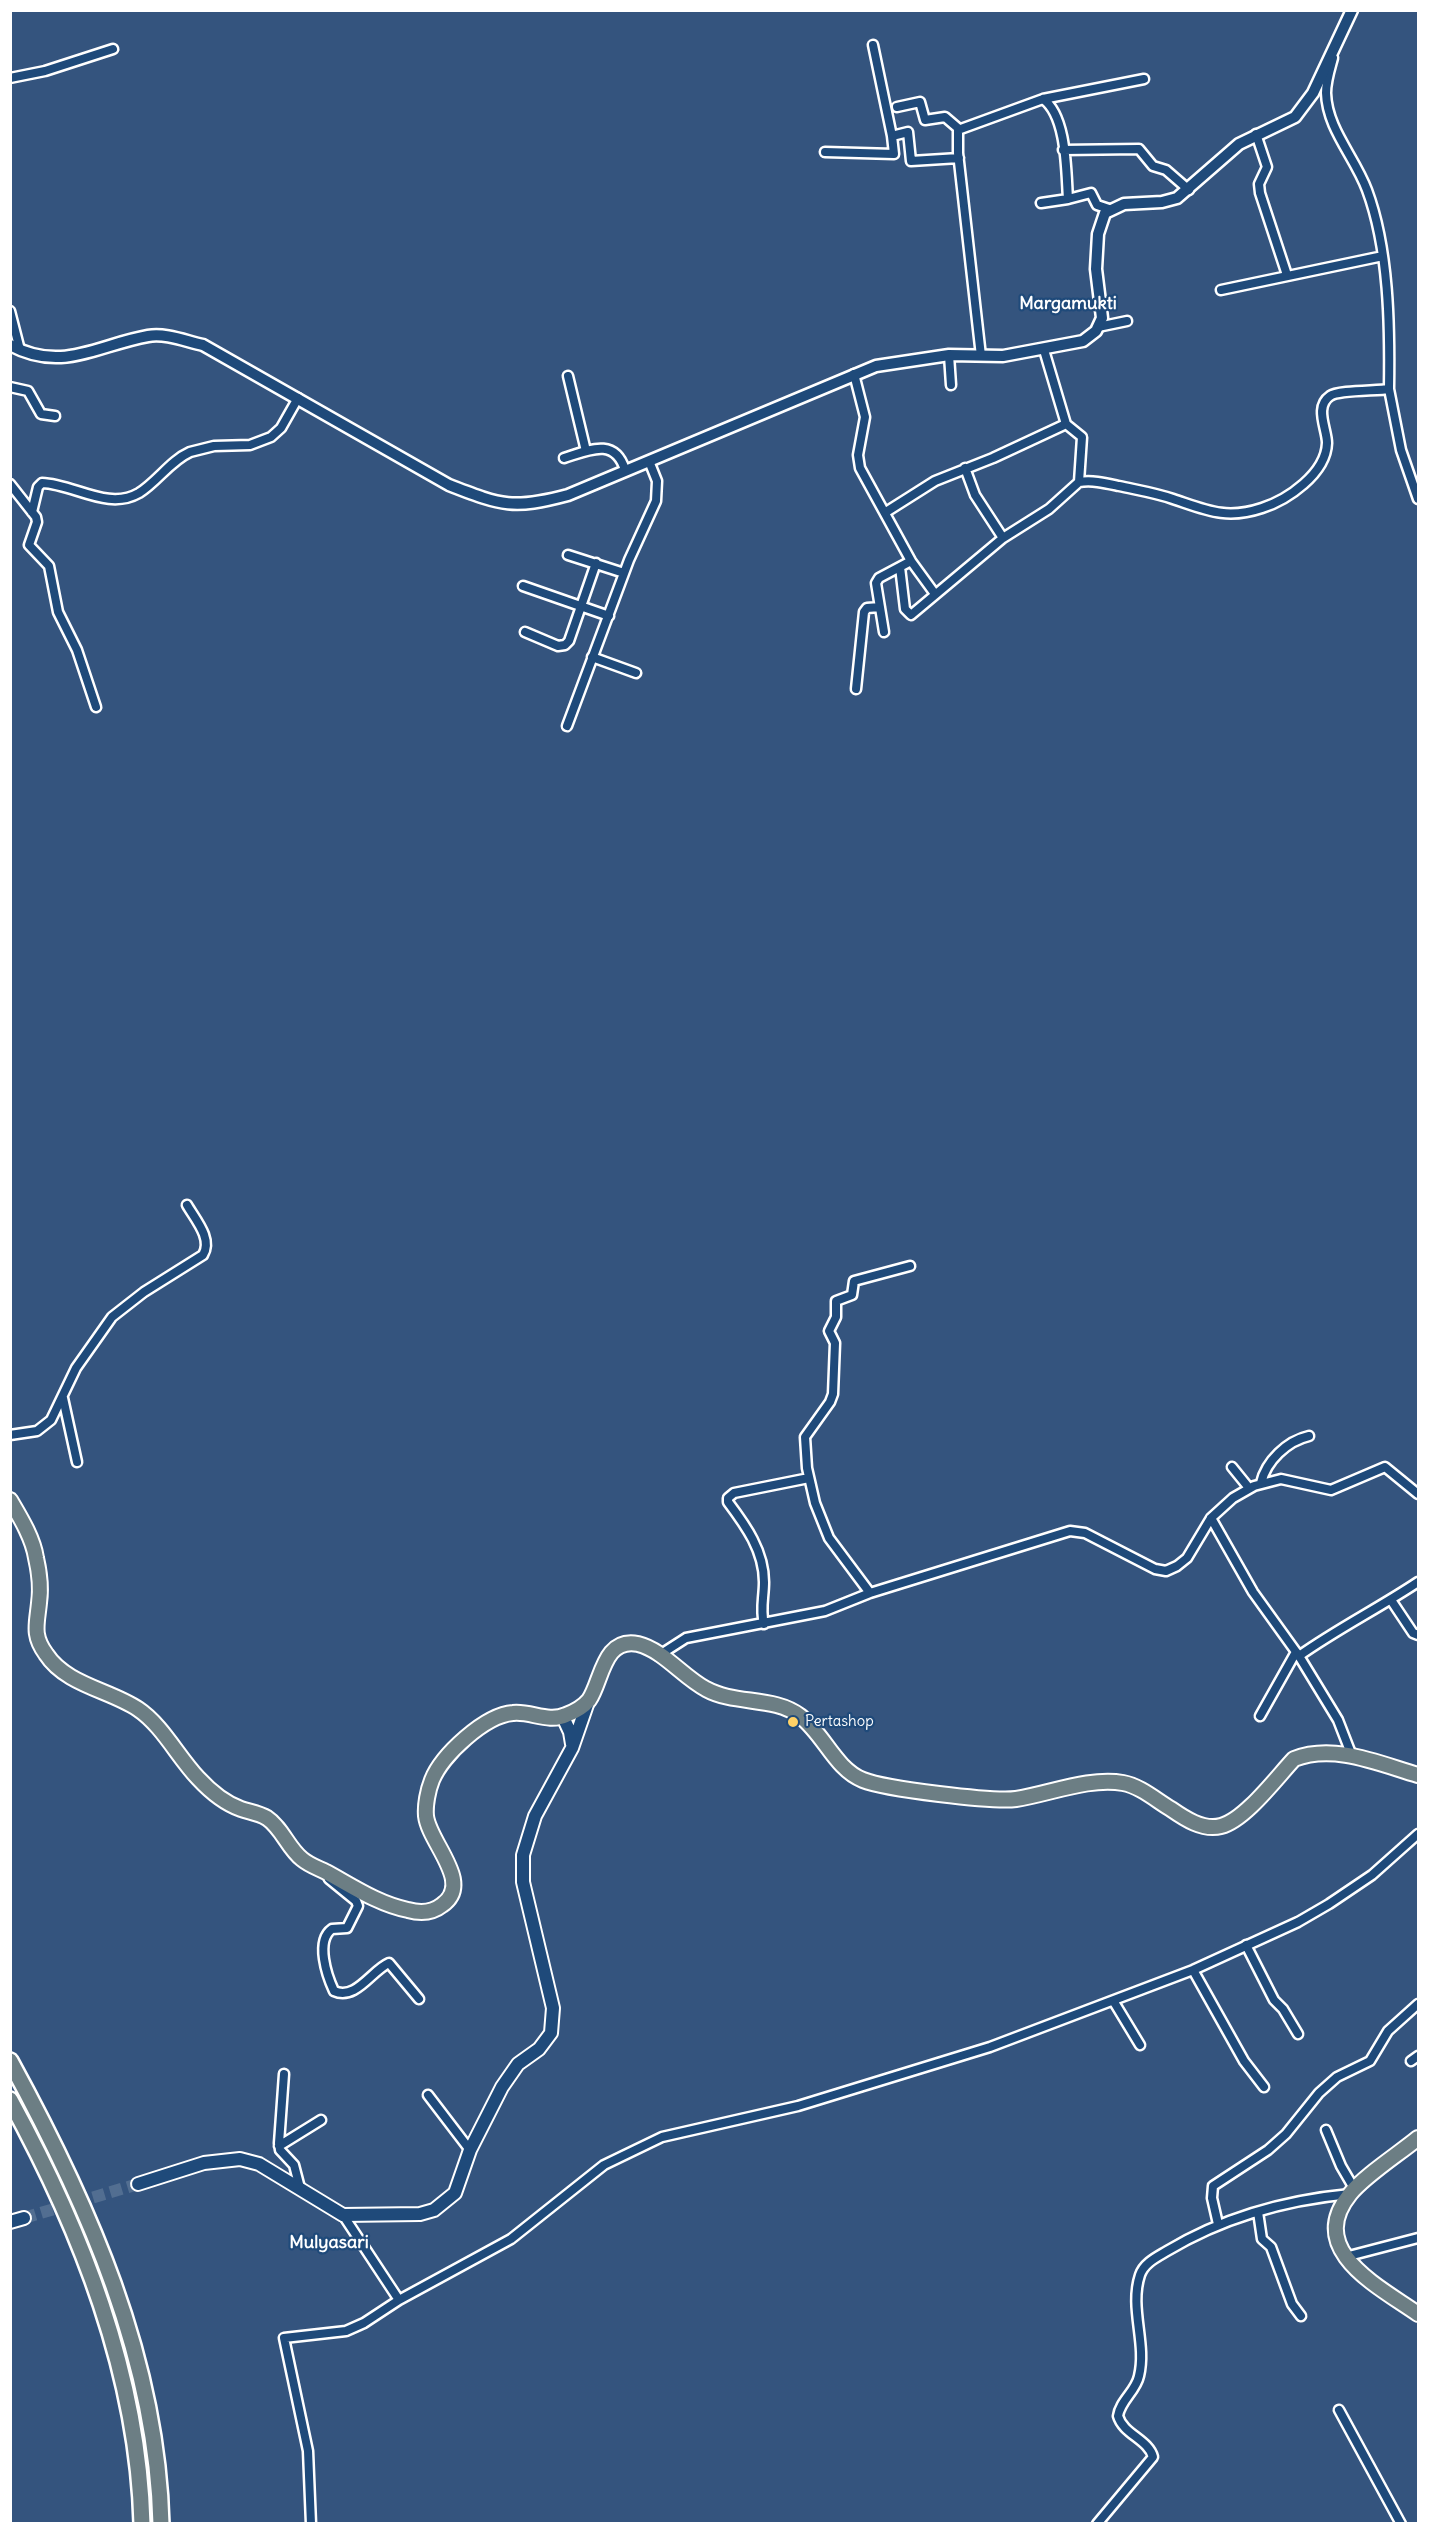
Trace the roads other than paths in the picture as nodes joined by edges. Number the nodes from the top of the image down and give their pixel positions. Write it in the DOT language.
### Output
graph roads {
  1 [pos="1352,10"];
  2 [pos="873,45"];
  3 [pos="1336,46"];
  4 [pos="113,49"];
  5 [pos="10,78"];
  6 [pos="1144,79"];
  7 [pos="1042,99"];
  8 [pos="897,106"];
  9 [pos="959,129"];
  10 [pos="1256,134"];
  11 [pos="892,136"];
  12 [pos="1063,150"];
  13 [pos="825,152"];
  14 [pos="959,158"];
  15 [pos="1189,190"];
  16 [pos="1068,200"];
  17 [pos="1041,203"];
  18 [pos="1109,209"];
  19 [pos="1383,256"];
  20 [pos="1287,275"];
  21 [pos="1221,290"];
  22 [pos="10,311"];
  23 [pos="1126,321"];
  24 [pos="1098,327"];
  25 [pos="15,347"];
  26 [pos="1044,350"];
  27 [pos="949,355"];
  28 [pos="981,356"];
  29 [pos="854,374"];
  30 [pos="567,376"];
  31 [pos="951,385"];
  32 [pos="10,387"];
  33 [pos="1389,389"];
  34 [pos="298,398"];
  35 [pos="56,416"];
  36 [pos="1066,424"];
  37 [pos="586,451"];
  38 [pos="564,458"];
  39 [pos="649,461"];
  40 [pos="964,468"];
  41 [pos="625,470"];
  42 [pos="1079,482"];
  43 [pos="10,484"];
  44 [pos="1419,499"];
  45 [pos="32,512"];
  46 [pos="886,512"];
  47 [pos="1003,538"];
  48 [pos="568,555"];
  49 [pos="911,561"];
  50 [pos="596,563"];
  51 [pos="900,567"];
  52 [pos="624,573"];
  53 [pos="523,586"];
  54 [pos="935,594"];
  55 [pos="582,604"];
  56 [pos="880,607"];
  57 [pos="609,615"];
  58 [pos="525,632"];
  59 [pos="884,632"];
  60 [pos="592,657"];
  61 [pos="636,673"];
  62 [pos="856,689"];
  63 [pos="96,707"];
  64 [pos="567,726"];
  65 [pos="187,1205"];
  66 [pos="910,1266"];
  67 [pos="63,1398"];
  68 [pos="10,1435"];
  69 [pos="1308,1437"];
  70 [pos="77,1462"];
  71 [pos="1232,1467"];
  72 [pos="808,1473"];
  73 [pos="1261,1483"];
  74 [pos="1249,1488"];
  75 [pos="1419,1494"];
  76 [pos="10,1500"];
  77 [pos="1211,1518"];
  78 [pos="1419,1582"];
  79 [pos="870,1593"];
  80 [pos="1391,1600"];
  81 [pos="764,1624"];
  82 [pos="1419,1635"];
  83 [pos="1297,1654"];
  84 [pos="658,1656"];
  85 [pos="590,1699"];
  86 [pos="1260,1716"];
  87 [pos="563,1717"];
  88 [pos="573,1748"];
  89 [pos="1352,1756"];
  90 [pos="1419,1775"];
  91 [pos="1419,1834"];
  92 [pos="321,1869"];
  93 [pos="1246,1945"];
  94 [pos="1193,1970"];
  95 [pos="419,1999"];
  96 [pos="1114,2002"];
  97 [pos="1419,2004"];
  98 [pos="1299,2034"];
  99 [pos="1140,2045"];
  100 [pos="10,2061"];
  101 [pos="284,2074"];
  102 [pos="1264,2087"];
  103 [pos="428,2095"];
  104 [pos="10,2100"];
  105 [pos="321,2120"];
  106 [pos="1326,2130"];
  107 [pos="1419,2138"];
  108 [pos="279,2146"];
  109 [pos="470,2150"];
  110 [pos="138,2184"];
  111 [pos="300,2188"];
  112 [pos="1352,2192"];
  113 [pos="1258,2212"];
  114 [pos="343,2215"];
  115 [pos="24,2218"];
  116 [pos="10,2222"];
  117 [pos="1218,2224"];
  118 [pos="1419,2238"];
  119 [pos="1345,2257"];
  120 [pos="399,2300"];
  121 [pos="1419,2314"];
  122 [pos="1301,2316"];
  123 [pos="1339,2409"];
  124 [pos="311,2519"];
  125 [pos="142,2523"];
  126 [pos="160,2523"];
  127 [pos="316,2523"];
  128 [pos="1097,2523"];
  129 [pos="1401,2523"];
  1 -- 3 [label="street"];
  2 -- 11 [label="street"];
  3 -- 10 [label="street"];
  3 -- 19 [label="street"];
  4 -- 5 [label="street"];
  6 -- 7 [label="street"];
  7 -- 9 [label="street"];
  7 -- 12 [label="street"];
  8 -- 9 [label="street"];
  9 -- 14 [label="street"];
  10 -- 15 [label="street"];
  10 -- 20 [label="street"];
  11 -- 13 [label="street"];
  11 -- 14 [label="street"];
  12 -- 15 [label="street"];
  12 -- 16 [label="street"];
  14 -- 28 [label="street"];
  15 -- 18 [label="street"];
  16 -- 17 [label="street"];
  16 -- 18 [label="street"];
  18 -- 24 [label="street"];
  19 -- 20 [label="street"];
  19 -- 33 [label="street"];
  20 -- 21 [label="street"];
  22 -- 25 [label="street"];
  23 -- 24 [label="street"];
  24 -- 26 [label="street"];
  25 -- 34 [label="street"];
  26 -- 28 [label="street"];
  26 -- 36 [label="street"];
  27 -- 28 [label="street"];
  27 -- 29 [label="street"];
  27 -- 31 [label="street"];
  29 -- 39 [label="street"];
  29 -- 46 [label="street"];
  30 -- 37 [label="street"];
  32 -- 35 [label="street"];
  33 -- 42 [label="street"];
  33 -- 44 [label="street"];
  34 -- 41 [label="street"];
  34 -- 45 [label="street"];
  36 -- 40 [label="street"];
  36 -- 42 [label="street"];
  37 -- 38 [label="street"];
  37 -- 41 [label="street"];
  39 -- 41 [label="street"];
  39 -- 52 [label="street"];
  40 -- 46 [label="street"];
  40 -- 47 [label="street"];
  42 -- 47 [label="street"];
  43 -- 45 [label="street"];
  45 -- 63 [label="street"];
  46 -- 49 [label="street"];
  47 -- 54 [label="street"];
  48 -- 50 [label="street"];
  49 -- 51 [label="street"];
  49 -- 54 [label="street"];
  50 -- 52 [label="street"];
  50 -- 55 [label="street"];
  51 -- 54 [label="street"];
  51 -- 56 [label="street"];
  52 -- 57 [label="street"];
  53 -- 55 [label="street"];
  55 -- 57 [label="street"];
  55 -- 58 [label="street"];
  56 -- 59 [label="street"];
  56 -- 62 [label="street"];
  57 -- 60 [label="street"];
  60 -- 61 [label="street"];
  60 -- 64 [label="street"];
  65 -- 67 [label="street"];
  66 -- 72 [label="street"];
  67 -- 68 [label="street"];
  67 -- 70 [label="street"];
  69 -- 73 [label="street"];
  71 -- 74 [label="street"];
  72 -- 79 [label="street"];
  72 -- 81 [label="street"];
  73 -- 74 [label="street"];
  73 -- 75 [label="street"];
  74 -- 77 [label="street"];
  76 -- 92 [label="main road"];
  77 -- 79 [label="street"];
  77 -- 83 [label="street"];
  78 -- 80 [label="street"];
  79 -- 81 [label="street"];
  80 -- 82 [label="street"];
  80 -- 83 [label="street"];
  81 -- 84 [label="street"];
  83 -- 86 [label="street"];
  83 -- 89 [label="street"];
  84 -- 85 [label="main road"];
  84 -- 89 [label="main road"];
  85 -- 87 [label="main road"];
  85 -- 88 [label="main road"];
  87 -- 88 [label="main road"];
  87 -- 92 [label="main road"];
  88 -- 109 [label="main road"];
  89 -- 90 [label="main road"];
  91 -- 93 [label="street"];
  92 -- 95 [label="street"];
  93 -- 94 [label="street"];
  93 -- 98 [label="street"];
  94 -- 96 [label="street"];
  94 -- 102 [label="street"];
  96 -- 99 [label="street"];
  96 -- 120 [label="street"];
  97 -- 117 [label="street"];
  100 -- 126 [label="highway"];
  101 -- 108 [label="street"];
  103 -- 109 [label="street"];
  104 -- 125 [label="highway"];
  105 -- 108 [label="street"];
  106 -- 112 [label="street"];
  107 -- 112 [label="main road"];
  108 -- 111 [label="street"];
  109 -- 114 [label="main road"];
  110 -- 111 [label="main road"];
  111 -- 114 [label="main road"];
  112 -- 113 [label="street"];
  112 -- 119 [label="main road"];
  113 -- 117 [label="street"];
  113 -- 122 [label="street"];
  114 -- 120 [label="street"];
  115 -- 116 [label="main road"];
  117 -- 128 [label="street"];
  118 -- 119 [label="street"];
  119 -- 121 [label="main road"];
  120 -- 124 [label="street"];
  123 -- 129 [label="street"];
  124 -- 127 [label="street"];
}
